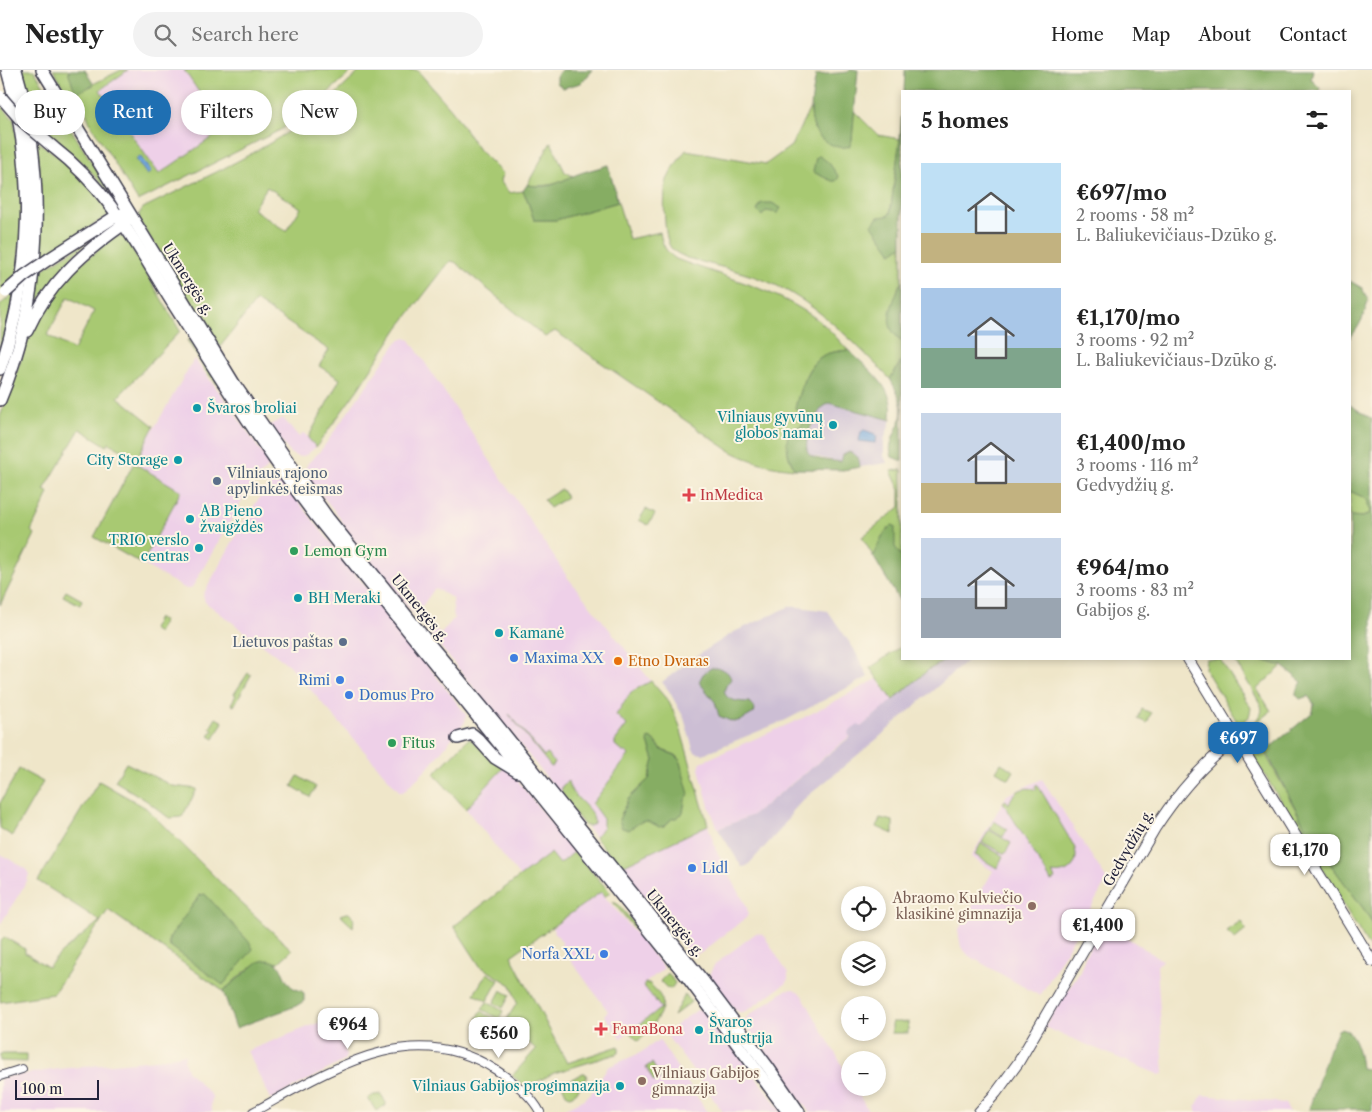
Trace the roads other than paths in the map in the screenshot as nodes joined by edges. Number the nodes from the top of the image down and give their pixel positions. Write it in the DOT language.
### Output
graph roads {
  1 [pos="7,70"];
  2 [pos="16,70"];
  3 [pos="42,70"];
  4 [pos="0,96"];
  5 [pos="124,217"];
  6 [pos="3,296"];
  7 [pos="17,354"];
  8 [pos="0,369"];
  9 [pos="0,400"];
  10 [pos="1189,660"];
  11 [pos="481,711"];
  12 [pos="458,738"];
  13 [pos="1236,739"];
  14 [pos="527,779"];
  15 [pos="1372,962"];
  16 [pos="0,1070"];
  17 [pos="0,1076"];
  18 [pos="253,1112"];
  19 [pos="540,1112"];
  20 [pos="788,1112"];
  21 [pos="799,1112"];
  22 [pos="980,1112"];
  1 -- 8 [label="highway"];
  2 -- 7 [label="highway"];
  3 -- 5 [label="highway, Ukmergės g."];
  4 -- 5 [label="highway, bridge"];
  5 -- 6 [label="highway, bridge"];
  5 -- 7 [label="highway"];
  5 -- 11 [label="highway, Ukmergės g."];
  7 -- 9 [label="highway"];
  10 -- 13 [label="main road"];
  11 -- 14 [label="highway, Ukmergės g."];
  11 -- 21 [label="highway, Ukmergės g."];
  12 -- 14 [label="highway"];
  13 -- 15 [label="main road"];
  13 -- 22 [label="main road, Gedvydžių g."];
  14 -- 20 [label="highway, Ukmergės g."];
  16 -- 17 [label="street"];
  18 -- 19 [label="street"];
}
